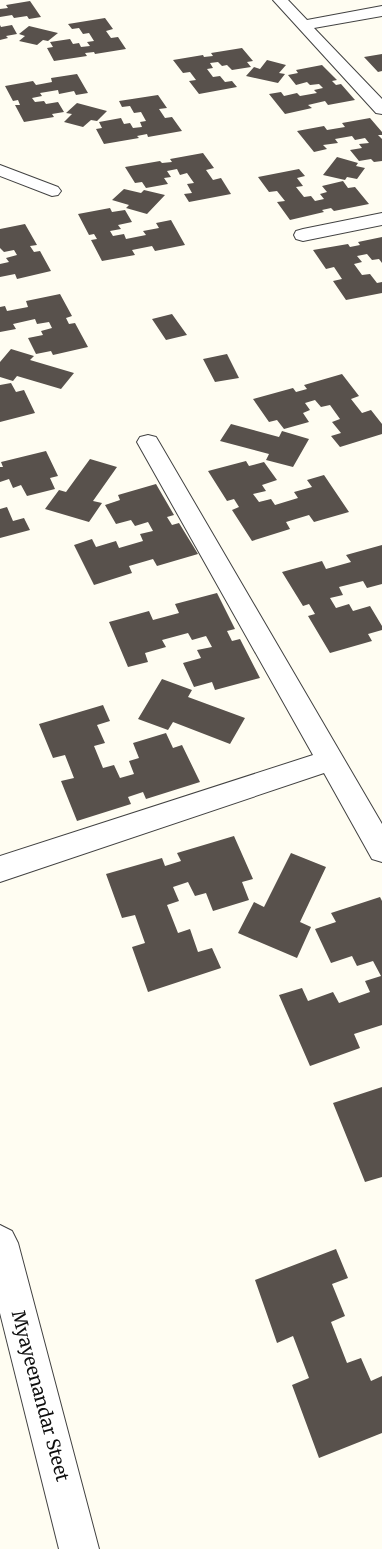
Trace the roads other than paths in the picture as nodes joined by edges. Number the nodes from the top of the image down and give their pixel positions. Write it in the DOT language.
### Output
graph roads {
  1 [pos="280,0"];
  2 [pos="382,11"];
  3 [pos="304,25"];
  4 [pos="382,109"];
  5 [pos="1,167"];
  6 [pos="52,191"];
  7 [pos="382,219"];
  8 [pos="303,235"];
  9 [pos="148,442"];
  10 [pos="331,760"];
  11 [pos="382,850"];
  12 [pos="0,869"];
  13 [pos="0,1244"];
  14 [pos="79,1549"];
  1 -- 3 [label="street"];
  2 -- 3 [label="street"];
  3 -- 4 [label="street"];
  5 -- 6 [label="street"];
  7 -- 8 [label="street"];
  9 -- 10 [label="street"];
  10 -- 11 [label="street"];
  10 -- 12 [label="street"];
  13 -- 14 [label="street, Myayeenandar Steet"];
}
